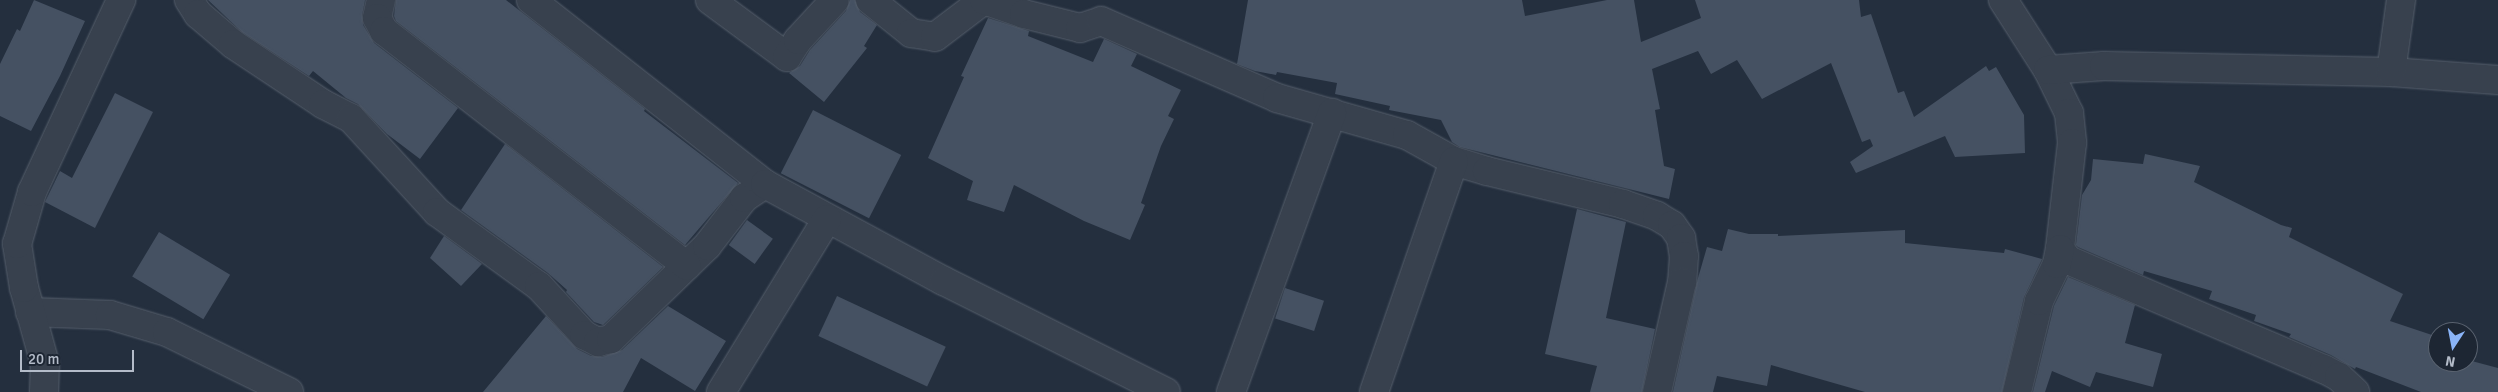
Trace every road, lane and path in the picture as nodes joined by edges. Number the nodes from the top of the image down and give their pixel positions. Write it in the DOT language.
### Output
graph roads {
  1 [pos="121,0"];
  2 [pos="189,0"];
  3 [pos="381,0"];
  4 [pos="531,0"];
  5 [pos="710,0"];
  6 [pos="835,0"];
  7 [pos="870,0"];
  8 [pos="2003,0"];
  9 [pos="2401,0"];
  10 [pos="2048,70"];
  11 [pos="2391,72"];
  12 [pos="2498,80"];
  13 [pos="1332,113"];
  14 [pos="1454,161"];
  15 [pos="765,184"];
  16 [pos="827,219"];
  17 [pos="2060,249"];
  18 [pos="687,266"];
  19 [pos="30,312"];
  20 [pos="44,392"];
  21 [pos="289,392"];
  22 [pos="721,392"];
  23 [pos="1166,392"];
  24 [pos="1231,392"];
  25 [pos="1374,392"];
  26 [pos="1658,392"];
  27 [pos="2017,392"];
  28 [pos="2355,392"];
  1 -- 19 [label="street"];
  2 -- 18 [label="street"];
  3 -- 18 [label="street"];
  4 -- 15 [label="street"];
  5 -- 6 [label="street"];
  7 -- 13 [label="street"];
  8 -- 10 [label="street"];
  9 -- 11 [label="street"];
  10 -- 11 [label="street"];
  10 -- 17 [label="street"];
  11 -- 12 [label="street"];
  13 -- 14 [label="street"];
  13 -- 24 [label="street"];
  14 -- 25 [label="street"];
  14 -- 26 [label="street"];
  15 -- 16 [label="street"];
  15 -- 18 [label="street"];
  16 -- 22 [label="street"];
  16 -- 23 [label="street"];
  17 -- 27 [label="street"];
  17 -- 28 [label="street"];
  19 -- 20 [label="street"];
  19 -- 21 [label="street"];
}
